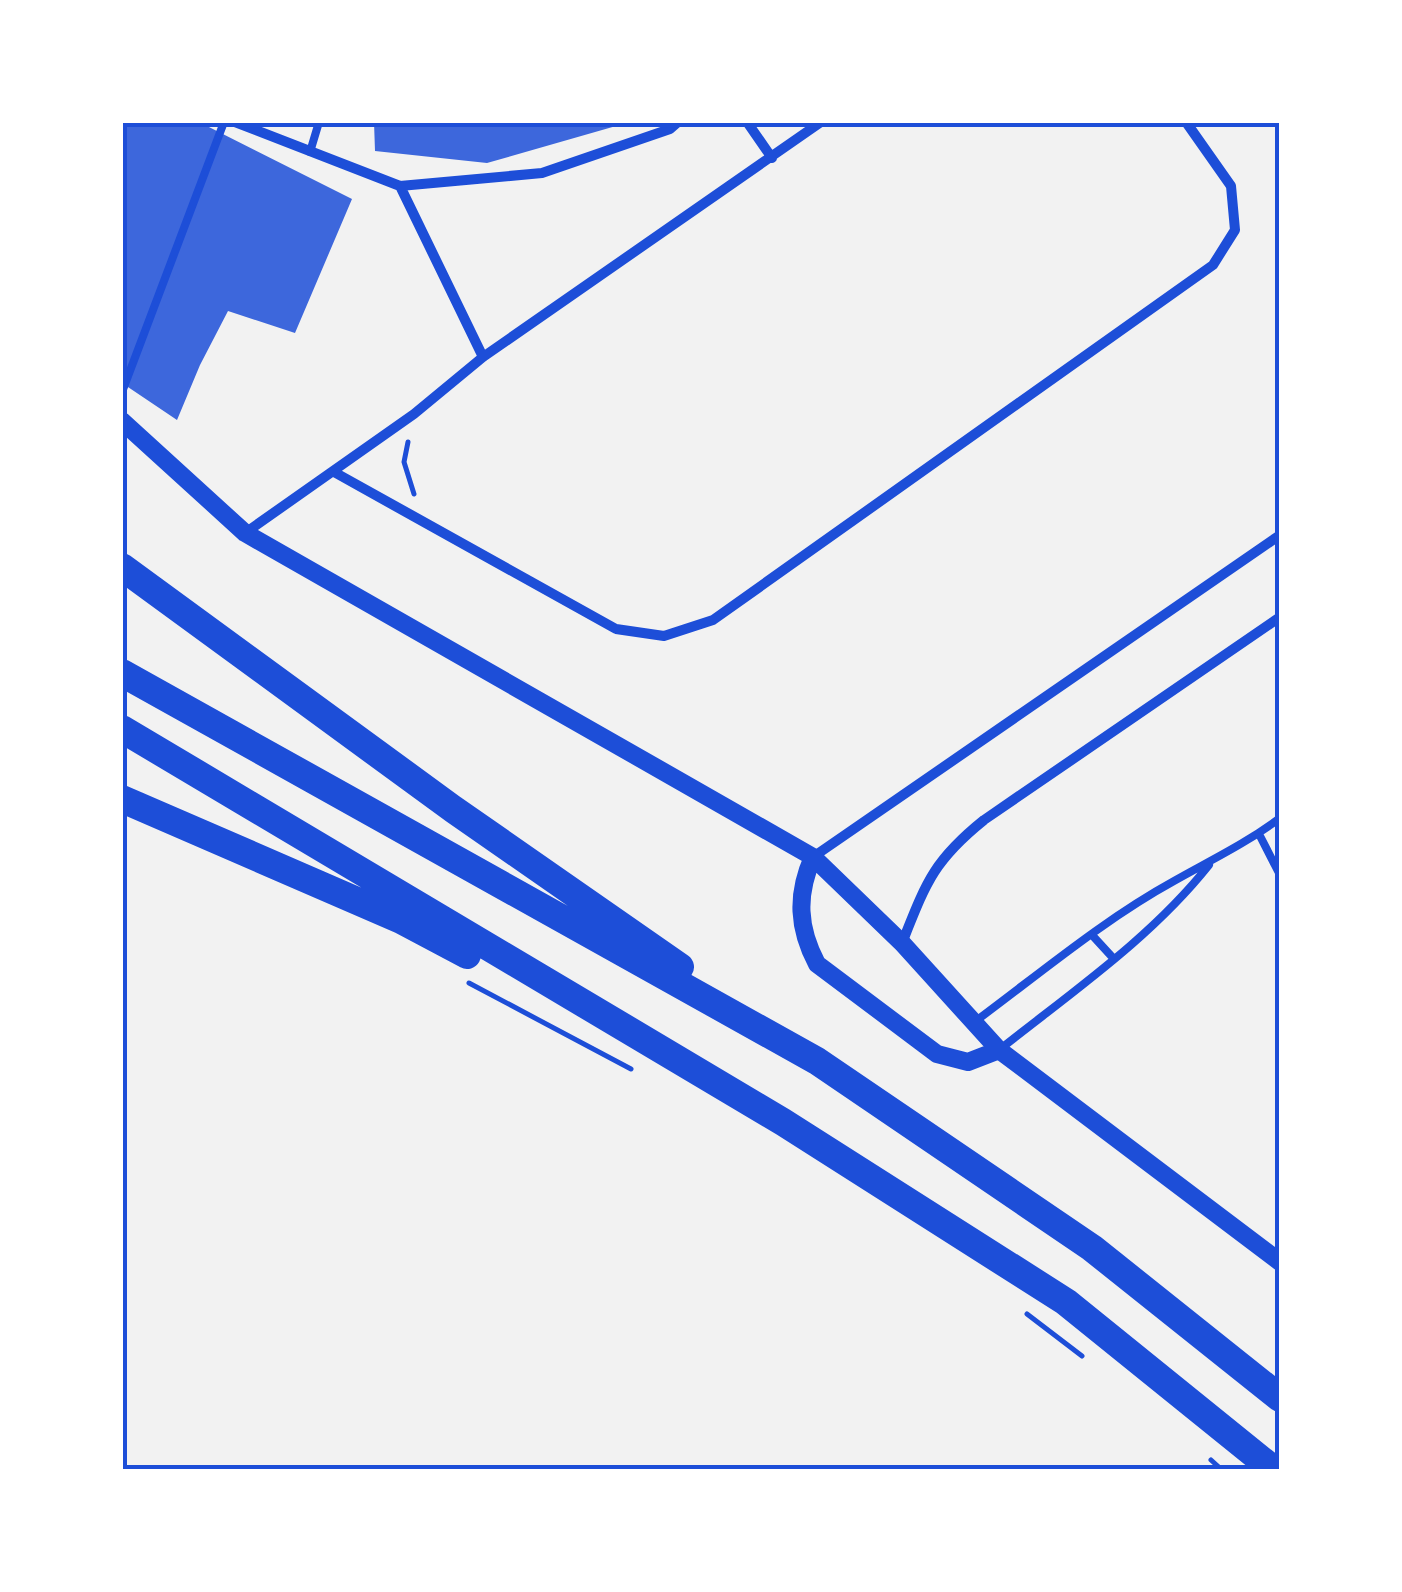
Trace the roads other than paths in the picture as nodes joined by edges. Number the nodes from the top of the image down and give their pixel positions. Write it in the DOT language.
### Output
graph roads {
  1 [pos="224,122"];
  2 [pos="235,122"];
  3 [pos="319,122"];
  4 [pos="678,122"];
  5 [pos="747,122"];
  6 [pos="822,122"];
  7 [pos="1186,122"];
  8 [pos="310,152"];
  9 [pos="772,158"];
  10 [pos="400,186"];
  11 [pos="483,357"];
  12 [pos="122,392"];
  13 [pos="122,421"];
  14 [pos="334,472"];
  15 [pos="244,532"];
  16 [pos="1280,535"];
  17 [pos="122,567"];
  18 [pos="1280,617"];
  19 [pos="122,673"];
  20 [pos="122,730"];
  21 [pos="122,799"];
  22 [pos="1280,818"];
  23 [pos="1258,834"];
  24 [pos="814,857"];
  25 [pos="1210,864"];
  26 [pos="1280,875"];
  27 [pos="1092,936"];
  28 [pos="902,943"];
  29 [pos="1114,959"];
  30 [pos="973,1023"];
  31 [pos="999,1050"];
  32 [pos="818,1061"];
  33 [pos="782,1122"];
  34 [pos="1280,1262"];
  35 [pos="1280,1398"];
  36 [pos="1274,1470"];
  1 -- 12 [label="lane"];
  2 -- 8 [label="street"];
  3 -- 8 [label="lane"];
  4 -- 10 [label="street"];
  5 -- 9 [label="street"];
  6 -- 9 [label="street"];
  7 -- 14 [label="street"];
  8 -- 10 [label="street"];
  9 -- 11 [label="street"];
  10 -- 11 [label="street"];
  11 -- 14 [label="street"];
  13 -- 15 [label="street"];
  14 -- 15 [label="street"];
  15 -- 24 [label="street"];
  16 -- 24 [label="street"];
  17 -- 32 [label="highway"];
  18 -- 28 [label="street"];
  19 -- 32 [label="highway"];
  20 -- 33 [label="highway"];
  21 -- 33 [label="highway"];
  22 -- 23 [label="lane"];
  23 -- 25 [label="lane"];
  23 -- 26 [label="lane"];
  24 -- 28 [label="street"];
  24 -- 31 [label="street"];
  25 -- 27 [label="lane"];
  25 -- 29 [label="lane"];
  27 -- 29 [label="lane"];
  27 -- 30 [label="lane"];
  28 -- 30 [label="street"];
  29 -- 31 [label="lane"];
  30 -- 31 [label="street"];
  31 -- 34 [label="street"];
  32 -- 35 [label="highway"];
  33 -- 36 [label="highway"];
}
